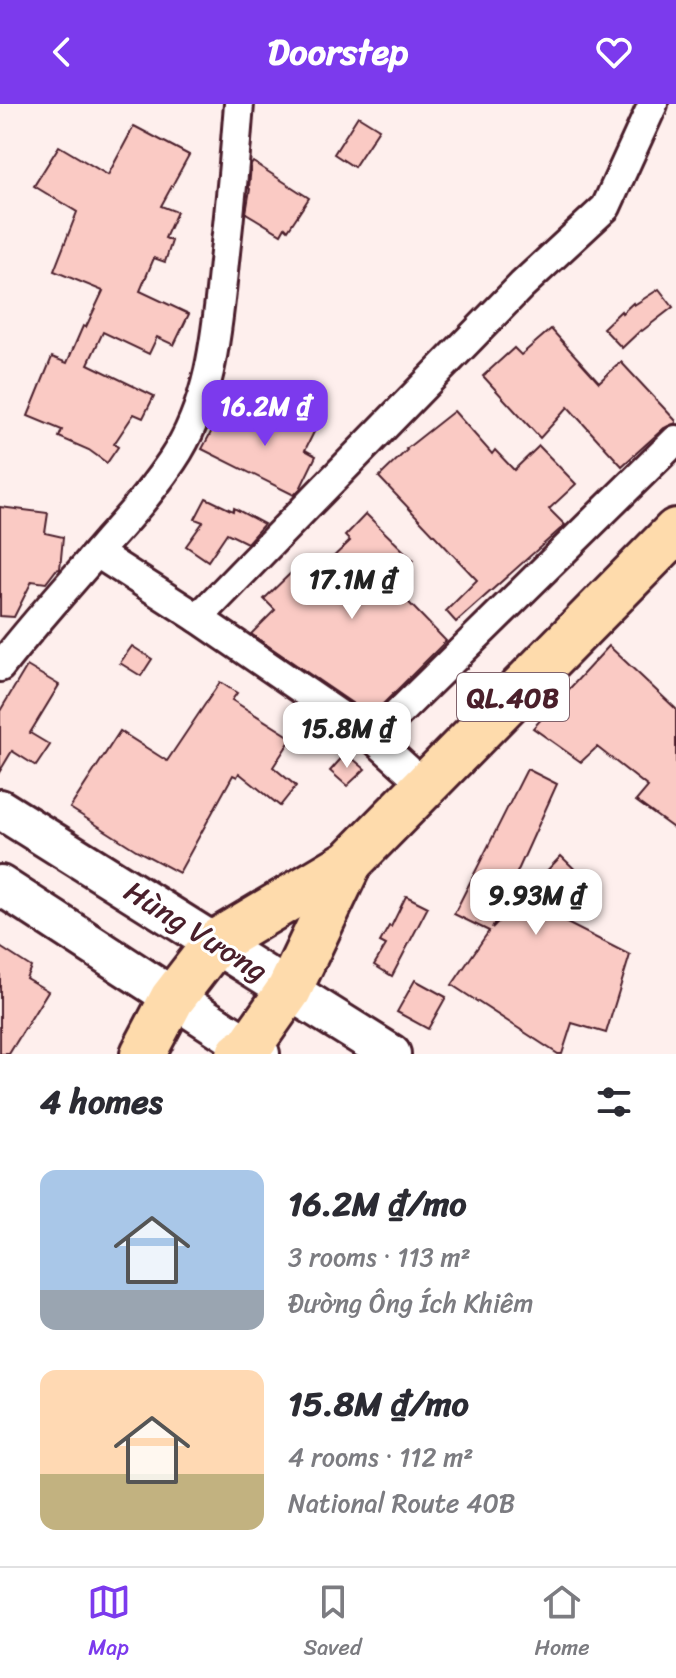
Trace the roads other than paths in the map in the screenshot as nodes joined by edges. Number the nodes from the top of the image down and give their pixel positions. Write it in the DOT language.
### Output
graph roads {
  1 [pos="239,104"];
  2 [pos="653,104"];
  3 [pos="676,440"];
  4 [pos="676,531"];
  5 [pos="97,553"];
  6 [pos="198,618"];
  7 [pos="0,667"];
  8 [pos="373,738"];
  9 [pos="426,786"];
  10 [pos="0,809"];
  11 [pos="350,862"];
  12 [pos="0,885"];
  13 [pos="216,942"];
  14 [pos="289,990"];
  15 [pos="172,999"];
  16 [pos="249,1052"];
  17 [pos="143,1054"];
  18 [pos="391,1054"];
  1 -- 5 [label="street"];
  2 -- 6 [label="street"];
  3 -- 8 [label="street"];
  4 -- 9 [label="highway, QL.40B"];
  5 -- 6 [label="street"];
  5 -- 7 [label="street"];
  6 -- 8 [label="street"];
  8 -- 9 [label="street"];
  9 -- 11 [label="highway, QL.40B"];
  10 -- 13 [label="main road, Hùng Vương"];
  11 -- 13 [label="highway"];
  11 -- 14 [label="highway"];
  12 -- 15 [label="main road"];
  13 -- 14 [label="main road, Hùng Vương"];
  13 -- 15 [label="highway"];
  14 -- 16 [label="highway"];
  14 -- 18 [label="main road, Hùng Vương"];
  15 -- 16 [label="main road"];
  15 -- 17 [label="highway"];
}
